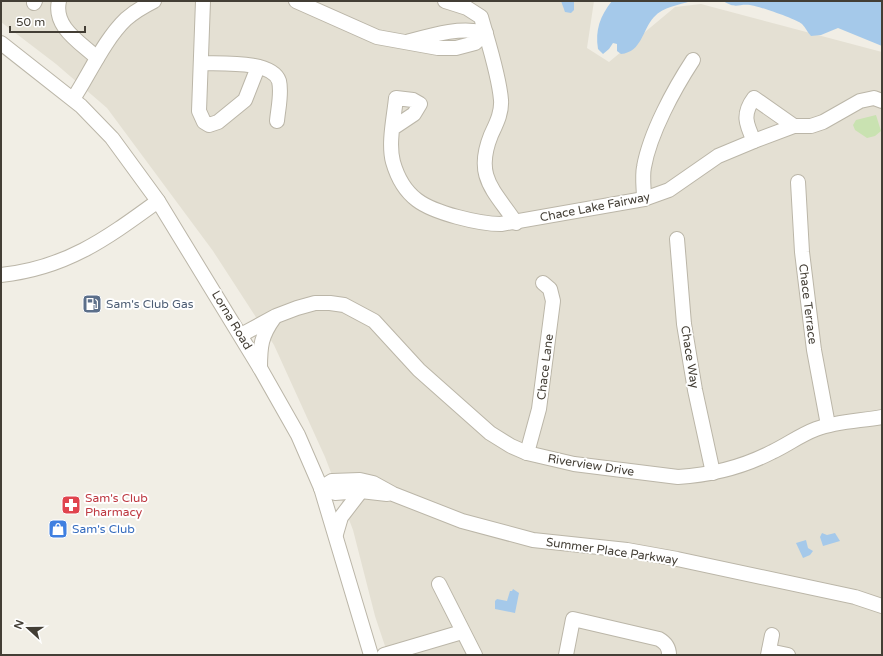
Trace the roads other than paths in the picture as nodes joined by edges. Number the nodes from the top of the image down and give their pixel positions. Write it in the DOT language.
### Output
graph roads {
  1 [pos="59,1"];
  2 [pos="154,1"];
  3 [pos="203,1"];
  4 [pos="296,1"];
  5 [pos="445,1"];
  6 [pos="486,33"];
  7 [pos="1,43"];
  8 [pos="98,58"];
  9 [pos="693,60"];
  10 [pos="201,63"];
  11 [pos="258,67"];
  12 [pos="73,100"];
  13 [pos="882,101"];
  14 [pos="277,121"];
  15 [pos="794,126"];
  16 [pos="393,128"];
  17 [pos="754,141"];
  18 [pos="798,182"];
  19 [pos="644,198"];
  20 [pos="158,201"];
  21 [pos="516,223"];
  22 [pos="677,239"];
  23 [pos="1,275"];
  24 [pos="543,283"];
  25 [pos="276,316"];
  26 [pos="241,335"];
  27 [pos="260,368"];
  28 [pos="882,417"];
  29 [pos="828,425"];
  30 [pos="527,453"];
  31 [pos="712,473"];
  32 [pos="321,488"];
  33 [pos="361,491"];
  34 [pos="393,494"];
  35 [pos="336,534"];
  36 [pos="439,584"];
  37 [pos="882,606"];
  38 [pos="462,632"];
  39 [pos="772,635"];
  40 [pos="768,653"];
  41 [pos="372,655"];
  42 [pos="384,655"];
  43 [pos="475,655"];
  44 [pos="566,655"];
  45 [pos="669,655"];
  46 [pos="788,655"];
  1 -- 8 [label="street"];
  2 -- 8 [label="street"];
  3 -- 10 [label="street"];
  4 -- 6 [label="street"];
  5 -- 6 [label="street"];
  6 -- 21 [label="street"];
  7 -- 12 [label="street, Lorna Road"];
  8 -- 12 [label="street"];
  9 -- 19 [label="street"];
  10 -- 11 [label="street"];
  10 -- 11 [label="street"];
  11 -- 14 [label="street"];
  12 -- 20 [label="street, Lorna Road"];
  13 -- 15 [label="street, Chace Lake Fairway"];
  15 -- 17 [label="street, Chace Lake Fairway"];
  15 -- 17 [label="street"];
  16 -- 21 [label="street, Chace Lake Fairway"];
  17 -- 19 [label="street, Chace Lake Fairway"];
  18 -- 29 [label="street, Chace Terrace"];
  19 -- 21 [label="street, Chace Lake Fairway"];
  20 -- 23 [label="street"];
  20 -- 26 [label="street, Lorna Road"];
  22 -- 31 [label="street, Chace Way"];
  24 -- 30 [label="street, Chace Lane"];
  25 -- 26 [label="street, Riverview Drive"];
  25 -- 27 [label="street"];
  25 -- 30 [label="street, Riverview Drive"];
  26 -- 27 [label="street, Lorna Road"];
  27 -- 32 [label="street, Lorna Road"];
  28 -- 29 [label="street, Riverview Drive"];
  29 -- 31 [label="street, Riverview Drive"];
  30 -- 31 [label="street, Riverview Drive"];
  32 -- 33 [label="street, Summer Place Parkway"];
  32 -- 34 [label="street, Summer Place Parkway"];
  32 -- 35 [label="street, Lorna Road"];
  33 -- 34 [label="street, Summer Place Parkway"];
  33 -- 35 [label="street"];
  34 -- 37 [label="street, Summer Place Parkway"];
  35 -- 41 [label="street, Lorna Road"];
  36 -- 38 [label="street"];
  38 -- 42 [label="street"];
  38 -- 43 [label="street"];
  39 -- 40 [label="street"];
  40 -- 46 [label="street"];
  44 -- 45 [label="street"];
}
